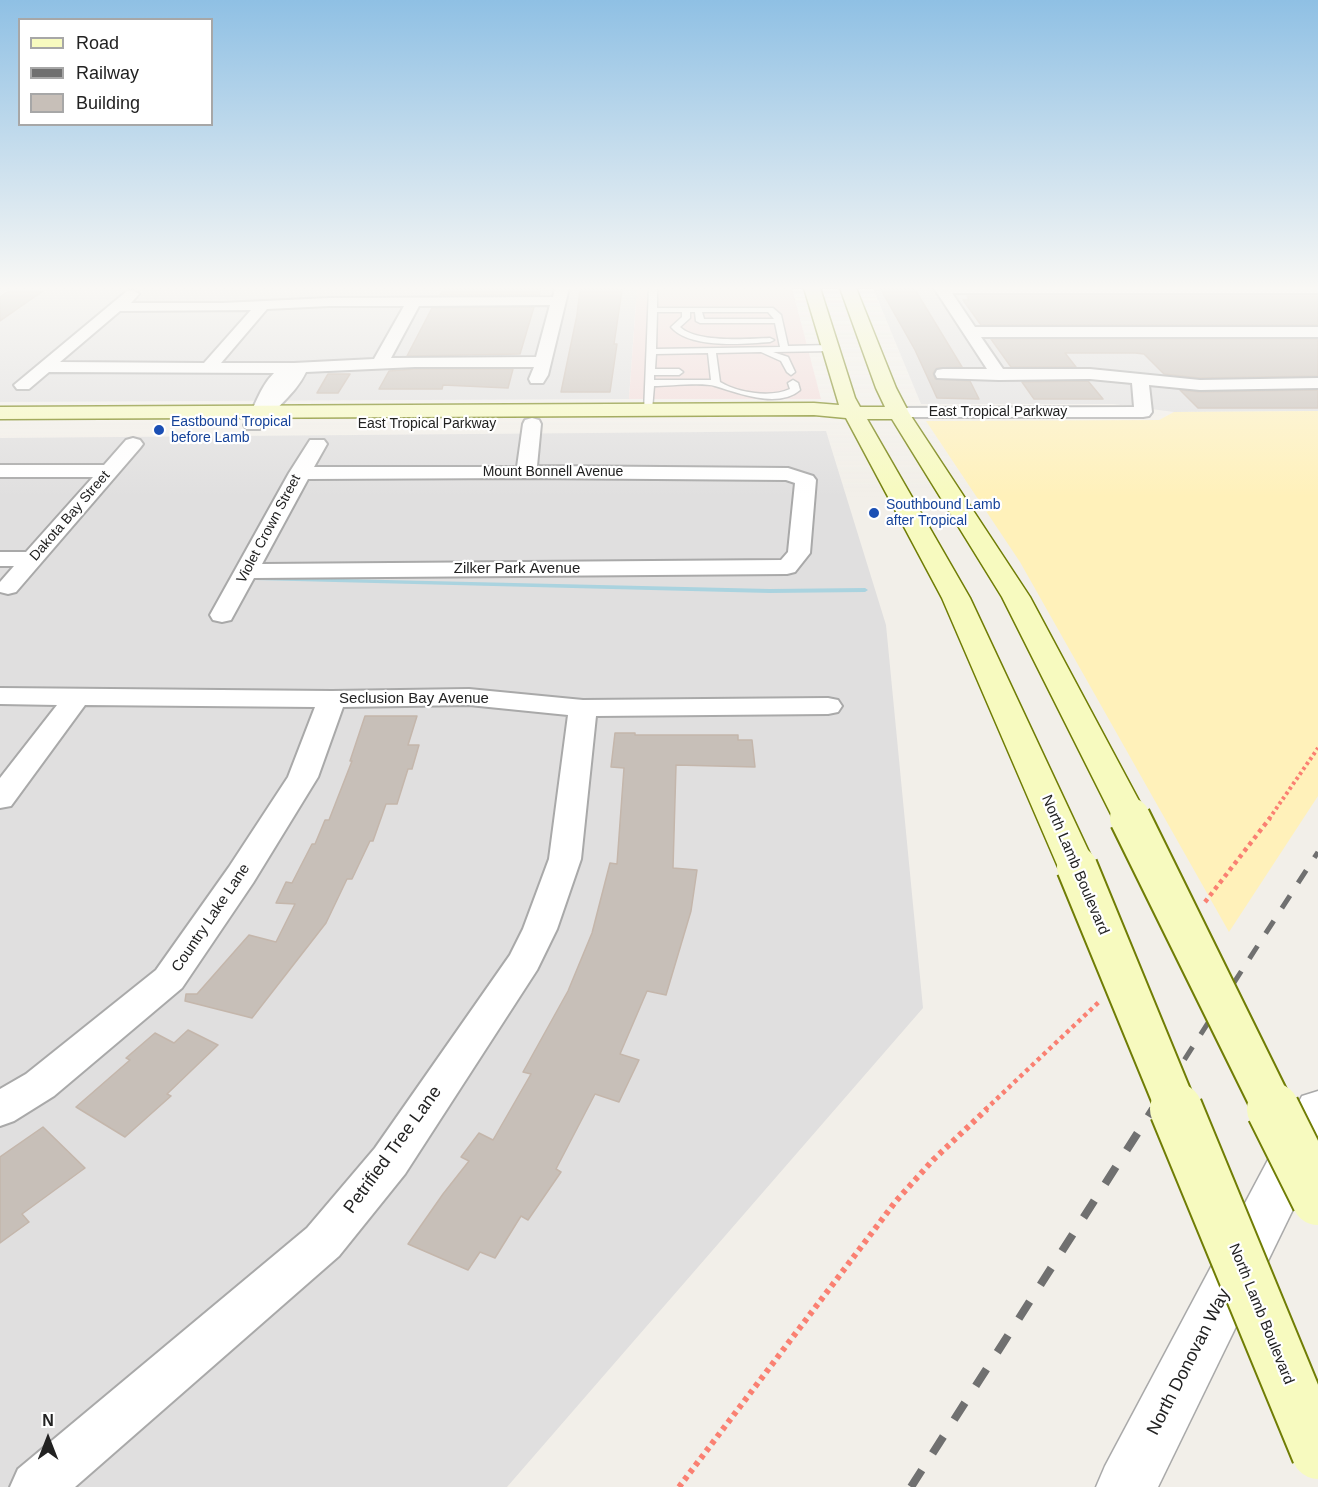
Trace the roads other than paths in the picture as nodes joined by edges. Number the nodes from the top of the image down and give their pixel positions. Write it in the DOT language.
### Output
graph roads {
  1 [pos="57,357"];
  2 [pos="217,357"];
  3 [pos="383,357"];
  4 [pos="545,357"];
  5 [pos="652,357"];
  6 [pos="711,357"];
  7 [pos="780,357"];
  8 [pos="833,357"];
  9 [pos="874,357"];
  10 [pos="987,357"];
  11 [pos="544,362"];
  12 [pos="380,363"];
  13 [pos="45,367"];
  14 [pos="208,368"];
  15 [pos="294,368"];
  16 [pos="651,368"];
  17 [pos="678,368"];
  18 [pos="790,372"];
  19 [pos="942,374"];
  20 [pos="999,375"];
  21 [pos="1140,379"];
  22 [pos="536,381"];
  23 [pos="650,383"];
  24 [pos="716,383"];
  25 [pos="793,383"];
  26 [pos="1318,383"];
  27 [pos="23,385"];
  28 [pos="647,410"];
  29 [pos="0,413"];
  30 [pos="854,413"];
  31 [pos="899,413"];
  32 [pos="257,419"];
  33 [pos="532,424"];
  34 [pos="0,425"];
  35 [pos="133,444"];
  36 [pos="317,444"];
  37 [pos="0,471"];
  38 [pos="109,471"];
  39 [pos="526,472"];
  40 [pos="299,474"];
  41 [pos="0,559"];
  42 [pos="32,559"];
  43 [pos="787,567"];
  44 [pos="246,571"];
  45 [pos="8,587"];
  46 [pos="222,615"];
  47 [pos="0,696"];
  48 [pos="77,697"];
  49 [pos="332,699"];
  50 [pos="828,706"];
  51 [pos="584,708"];
  52 [pos="0,799"];
  53 [pos="0,1109"];
  54 [pos="1318,1110"];
  55 [pos="1318,1199"];
  56 [pos="1318,1453"];
  57 [pos="36,1487"];
  58 [pos="1126,1487"];
  1 -- 13 [label="street"];
  2 -- 14 [label="street"];
  3 -- 12 [label="street"];
  4 -- 11 [label="street"];
  5 -- 16 [label="lane"];
  6 -- 24 [label="lane"];
  7 -- 18 [label="lane"];
  8 -- 30 [label="main road, North Lamb Boulevard"];
  9 -- 31 [label="main road"];
  10 -- 20 [label="street"];
  11 -- 12 [label="street"];
  11 -- 22 [label="street"];
  12 -- 15 [label="street"];
  13 -- 14 [label="street"];
  13 -- 27 [label="street"];
  14 -- 15 [label="street"];
  15 -- 32 [label="street"];
  16 -- 17 [label="lane"];
  16 -- 23 [label="lane"];
  19 -- 20 [label="street"];
  20 -- 21 [label="street"];
  21 -- 26 [label="street"];
  21 -- 31 [label="street, East Tropical Parkway"];
  23 -- 24 [label="lane"];
  23 -- 28 [label="lane"];
  24 -- 25 [label="lane"];
  28 -- 30 [label="main road, East Tropical Parkway"];
  28 -- 32 [label="main road, East Tropical Parkway"];
  29 -- 32 [label="main road, East Tropical Parkway"];
  30 -- 31 [label="main road, East Tropical Parkway"];
  30 -- 33 [label="main road, East Tropical Parkway"];
  30 -- 56 [label="main road, North Lamb Boulevard, bridge"];
  31 -- 55 [label="main road, bridge"];
  32 -- 33 [label="main road, East Tropical Parkway"];
  32 -- 34 [label="main road, East Tropical Parkway"];
  33 -- 39 [label="street"];
  35 -- 38 [label="street, Dakota Bay Street"];
  36 -- 40 [label="street, Violet Crown Street"];
  37 -- 38 [label="street"];
  38 -- 42 [label="street, Dakota Bay Street"];
  39 -- 40 [label="street, Mount Bonnell Avenue"];
  39 -- 43 [label="street, Mount Bonnell Avenue"];
  40 -- 44 [label="street, Violet Crown Street"];
  41 -- 42 [label="street"];
  42 -- 45 [label="street, Dakota Bay Street"];
  43 -- 44 [label="street, Zilker Park Avenue"];
  44 -- 46 [label="street, Violet Crown Street"];
  47 -- 48 [label="street, Seclusion Bay Avenue"];
  48 -- 49 [label="street, Seclusion Bay Avenue"];
  48 -- 52 [label="street"];
  49 -- 51 [label="street, Seclusion Bay Avenue"];
  49 -- 53 [label="street, Country Lake Lane"];
  50 -- 51 [label="street, Seclusion Bay Avenue"];
  51 -- 57 [label="street, Petrified Tree Lane"];
  54 -- 58 [label="street, North Donovan Way"];
}
